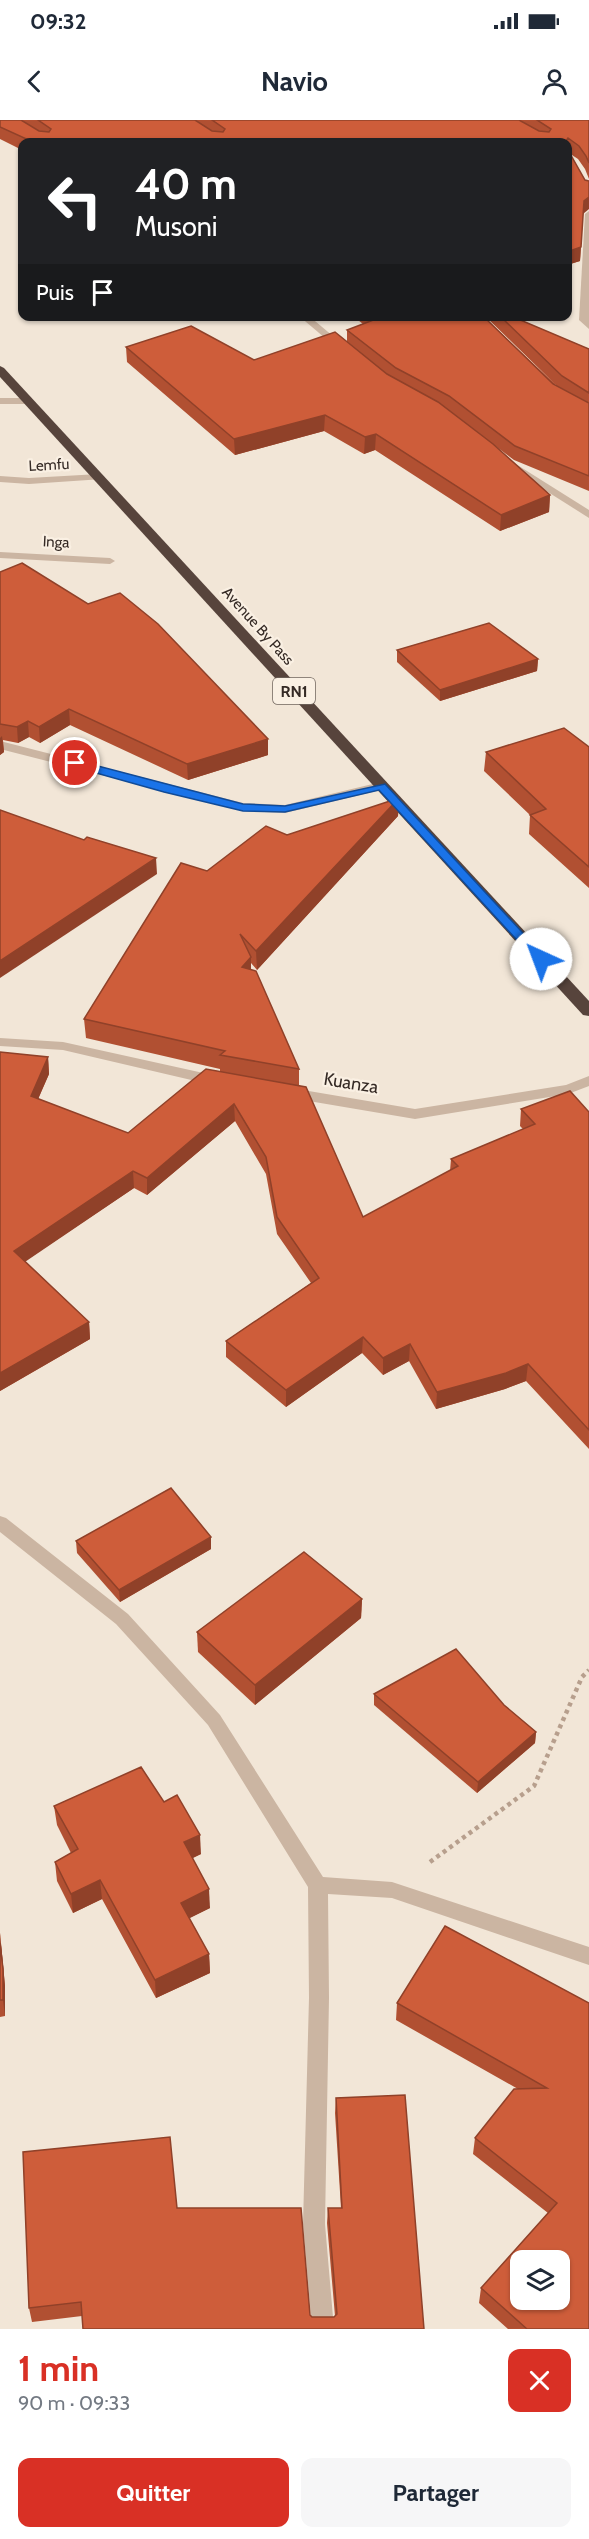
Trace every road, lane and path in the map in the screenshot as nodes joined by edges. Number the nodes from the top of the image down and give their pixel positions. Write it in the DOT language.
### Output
graph roads {
  1 [pos="589,214"];
  2 [pos="309,321"];
  3 [pos="589,326"];
  4 [pos="347,351"];
  5 [pos="0,370"];
  6 [pos="0,401"];
  7 [pos="27,401"];
  8 [pos="500,458"];
  9 [pos="99,477"];
  10 [pos="0,479"];
  11 [pos="589,515"];
  12 [pos="0,555"];
  13 [pos="110,561"];
  14 [pos="0,745"];
  15 [pos="381,786"];
  16 [pos="589,1011"];
  17 [pos="0,1041"];
  18 [pos="589,1081"];
  19 [pos="227,1083"];
  20 [pos="274,1090"];
  21 [pos="0,1523"];
  22 [pos="589,1670"];
  23 [pos="318,1885"];
  24 [pos="392,1890"];
  25 [pos="589,1956"];
  26 [pos="323,2329"];
  1 -- 3 [label="street"];
  2 -- 4 [label="street"];
  5 -- 7 [label="highway, Avenue By Pass / RN1"];
  6 -- 7 [label="street"];
  7 -- 9 [label="highway, Avenue By Pass / RN1"];
  8 -- 11 [label="street"];
  9 -- 10 [label="street, Lemfu"];
  9 -- 15 [label="highway, Avenue By Pass / RN1"];
  12 -- 13 [label="street, Inga"];
  14 -- 15 [label="street"];
  15 -- 16 [label="highway, Avenue By Pass / RN1"];
  17 -- 19 [label="street"];
  18 -- 20 [label="street, Kuanza"];
  21 -- 23 [label="street"];
  22 -- 24 [label="path"];
  23 -- 24 [label="street"];
  23 -- 26 [label="street"];
  24 -- 25 [label="street"];
}
